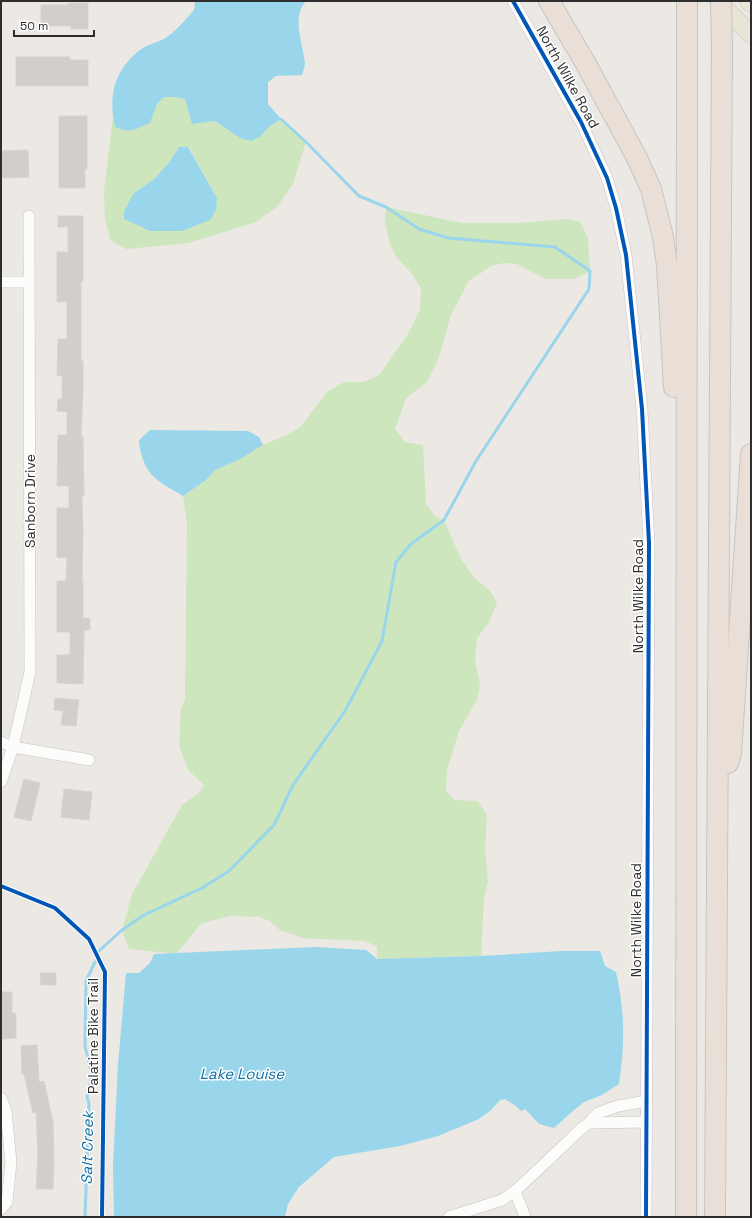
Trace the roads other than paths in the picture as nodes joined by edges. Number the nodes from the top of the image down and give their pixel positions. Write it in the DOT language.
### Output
graph roads {
  1 [pos="513,1"];
  2 [pos="549,1"];
  3 [pos="718,1"];
  4 [pos="721,1"];
  5 [pos="748,1"];
  6 [pos="686,4"];
  7 [pos="751,4"];
  8 [pos="751,35"];
  9 [pos="30,216"];
  10 [pos="1,282"];
  11 [pos="29,282"];
  12 [pos="751,454"];
  13 [pos="686,611"];
  14 [pos="1,742"];
  15 [pos="13,747"];
  16 [pos="89,760"];
  17 [pos="1,782"];
  18 [pos="717,802"];
  19 [pos="1,1098"];
  20 [pos="647,1101"];
  21 [pos="647,1122"];
  22 [pos="589,1123"];
  23 [pos="515,1191"];
  24 [pos="1,1209"];
  25 [pos="449,1217"];
  26 [pos="525,1217"];
  27 [pos="646,1217"];
  28 [pos="686,1217"];
  29 [pos="715,1217"];
  1 -- 20 [label="street, North Wilke Road"];
  2 -- 13 [label="highway"];
  3 -- 8 [label="main road"];
  4 -- 18 [label="highway, bridge"];
  5 -- 7 [label="main road"];
  6 -- 13 [label="highway"];
  9 -- 11 [label="street, Sanborn Drive"];
  10 -- 11 [label="street"];
  11 -- 15 [label="street, Sanborn Drive"];
  12 -- 18 [label="highway"];
  13 -- 28 [label="highway"];
  14 -- 15 [label="street"];
  15 -- 16 [label="street"];
  15 -- 17 [label="street, Sanborn Drive"];
  18 -- 29 [label="highway"];
  19 -- 24 [label="street"];
  20 -- 21 [label="street, North Wilke Road"];
  20 -- 22 [label="street"];
  21 -- 22 [label="street"];
  21 -- 27 [label="street, North Wilke Road"];
  22 -- 23 [label="street"];
  23 -- 25 [label="street"];
  23 -- 26 [label="street"];
}
